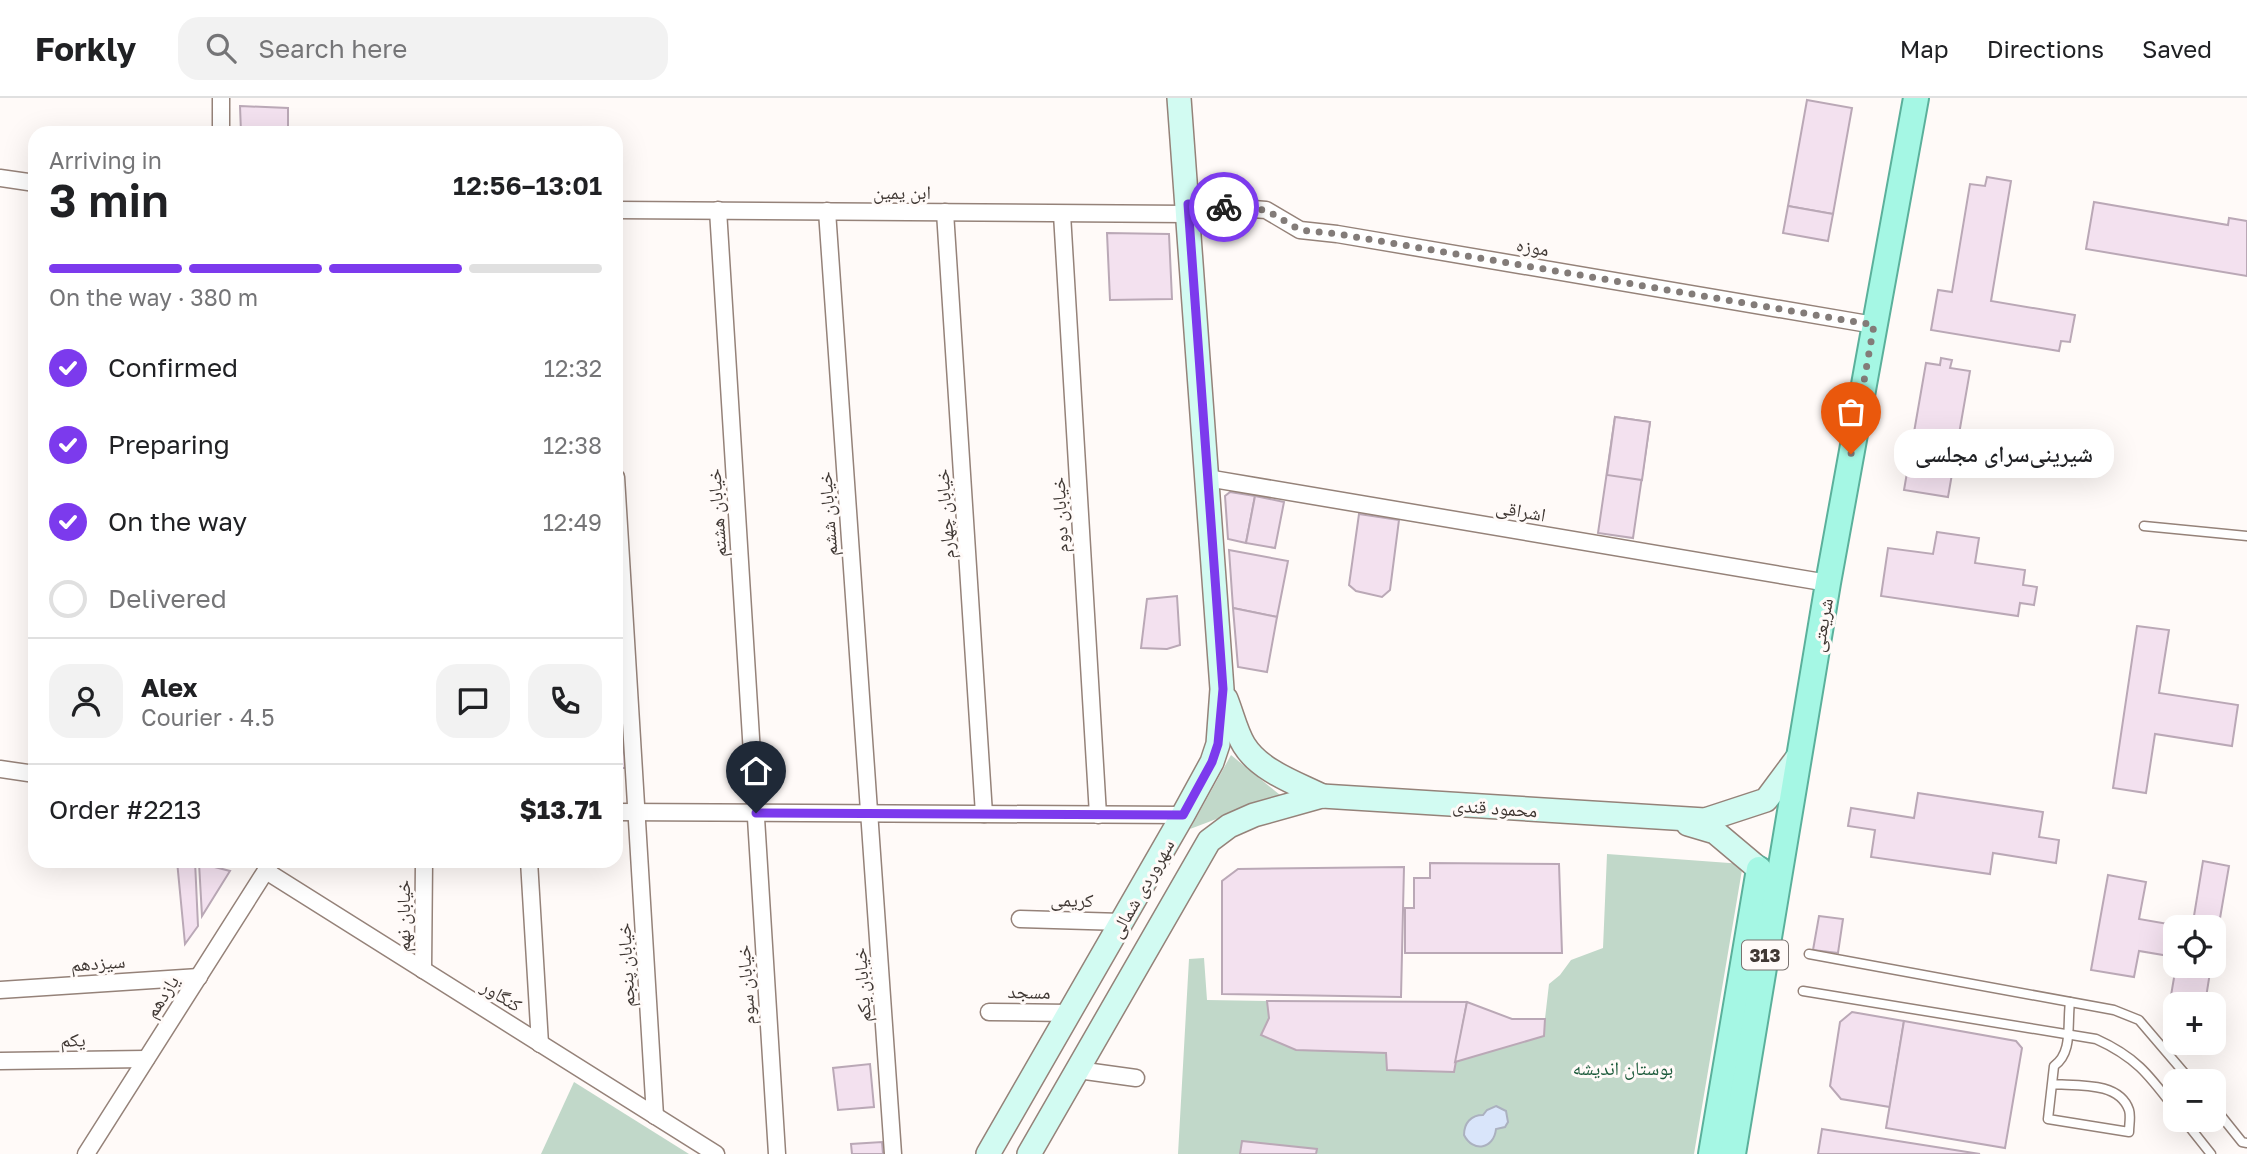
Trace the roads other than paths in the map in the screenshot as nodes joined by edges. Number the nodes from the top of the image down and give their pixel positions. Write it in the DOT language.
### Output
graph roads {
  1 [pos="221,98"];
  2 [pos="1179,98"];
  3 [pos="1916,98"];
  4 [pos="221,126"];
  5 [pos="0,178"];
  6 [pos="28,182"];
  7 [pos="623,209"];
  8 [pos="1188,209"];
  9 [pos="718,210"];
  10 [pos="827,211"];
  11 [pos="945,212"];
  12 [pos="1062,214"];
  13 [pos="1874,325"];
  14 [pos="1207,478"];
  15 [pos="2144,526"];
  16 [pos="2247,536"];
  17 [pos="1828,583"];
  18 [pos="623,589"];
  19 [pos="1223,689"];
  20 [pos="1798,757"];
  21 [pos="0,769"];
  22 [pos="28,773"];
  23 [pos="1322,796"];
  24 [pos="623,812"];
  25 [pos="637,812"];
  26 [pos="756,813"];
  27 [pos="869,813"];
  28 [pos="984,814"];
  29 [pos="1098,815"];
  30 [pos="1183,815"];
  31 [pos="1668,819"];
  32 [pos="268,868"];
  33 [pos="272,868"];
  34 [pos="424,868"];
  35 [pos="530,868"];
  36 [pos="1759,869"];
  37 [pos="1020,919"];
  38 [pos="1122,922"];
  39 [pos="1809,954"];
  40 [pos="423,970"];
  41 [pos="199,977"];
  42 [pos="0,990"];
  43 [pos="1803,991"];
  44 [pos="2070,1002"];
  45 [pos="989,1012"];
  46 [pos="1069,1013"];
  47 [pos="2066,1034"];
  48 [pos="540,1044"];
  49 [pos="146,1059"];
  50 [pos="0,1061"];
  51 [pos="2181,1069"];
  52 [pos="1077,1070"];
  53 [pos="1136,1078"];
  54 [pos="2052,1084"];
  55 [pos="2163,1093"];
  56 [pos="655,1116"];
  57 [pos="2226,1122"];
  58 [pos="2194,1132"];
  59 [pos="2247,1143"];
  60 [pos="86,1154"];
  61 [pos="716,1154"];
  62 [pos="777,1154"];
  63 [pos="894,1154"];
  64 [pos="988,1154"];
  65 [pos="1029,1154"];
  66 [pos="1711,1154"];
  67 [pos="1733,1154"];
  68 [pos="2211,1154"];
  1 -- 4 [label="street"];
  2 -- 8 [label="main road, سهروردی شمالی"];
  3 -- 13 [label="main road, شریعتی / 313"];
  5 -- 6 [label="street"];
  7 -- 9 [label="street, ابن یمین"];
  8 -- 12 [label="street, ابن یمین"];
  8 -- 13 [label="street, موزه"];
  8 -- 14 [label="main road, سهروردی شمالی"];
  9 -- 10 [label="street, ابن یمین"];
  9 -- 26 [label="street, خیابان هشتم"];
  10 -- 11 [label="street, ابن یمین"];
  10 -- 27 [label="street, خیابان ششم"];
  11 -- 12 [label="street, ابن یمین"];
  11 -- 28 [label="street, خیابان چهارم"];
  12 -- 29 [label="street, خیابان دوم"];
  13 -- 17 [label="main road, شریعتی / 313"];
  14 -- 17 [label="street, اشراقی"];
  14 -- 19 [label="main road, سهروردی شمالی"];
  15 -- 16 [label="lane"];
  17 -- 20 [label="main road, شریعتی / 313"];
  18 -- 25 [label="street, خیابان پنجم"];
  19 -- 23 [label="main road"];
  19 -- 30 [label="main road, سهروردی شمالی"];
  20 -- 31 [label="main road, محمود قندی"];
  20 -- 67 [label="main road, شریعتی / 313"];
  21 -- 22 [label="street"];
  23 -- 31 [label="main road, محمود قندی"];
  23 -- 52 [label="main road, سهروردی شمالی"];
  24 -- 25 [label="street"];
  25 -- 26 [label="street"];
  25 -- 56 [label="street, خیابان پنجم"];
  26 -- 27 [label="street"];
  26 -- 62 [label="street, خیابان سوم"];
  27 -- 28 [label="street"];
  27 -- 63 [label="street, خیابان یکم"];
  28 -- 29 [label="street"];
  29 -- 30 [label="street"];
  30 -- 38 [label="main road, سهروردی شمالی"];
  31 -- 36 [label="main road, محمود قندی"];
  32 -- 41 [label="street, یازدهم"];
  33 -- 40 [label="street, کنگاور"];
  34 -- 40 [label="street, خیابان نهم"];
  35 -- 48 [label="street"];
  36 -- 66 [label="main road, 313"];
  37 -- 38 [label="street, کریمی"];
  38 -- 46 [label="main road, سهروردی شمالی"];
  39 -- 44 [label="lane"];
  40 -- 48 [label="street, کنگاور"];
  41 -- 42 [label="street, سیزدهم"];
  41 -- 49 [label="street, یازدهم"];
  43 -- 47 [label="lane"];
  44 -- 47 [label="lane"];
  44 -- 51 [label="lane"];
  45 -- 46 [label="street, مسجد"];
  46 -- 64 [label="main road, سهروردی شمالی"];
  47 -- 54 [label="lane"];
  47 -- 55 [label="lane"];
  48 -- 56 [label="street, کنگاور"];
  49 -- 50 [label="street, یکم"];
  49 -- 60 [label="street, یازدهم"];
  52 -- 53 [label="street"];
  52 -- 65 [label="main road, سهروردی شمالی"];
  54 -- 54 [label="lane"];
  56 -- 61 [label="street, کنگاور"];
  57 -- 59 [label="lane"];
  58 -- 68 [label="lane"];
}
